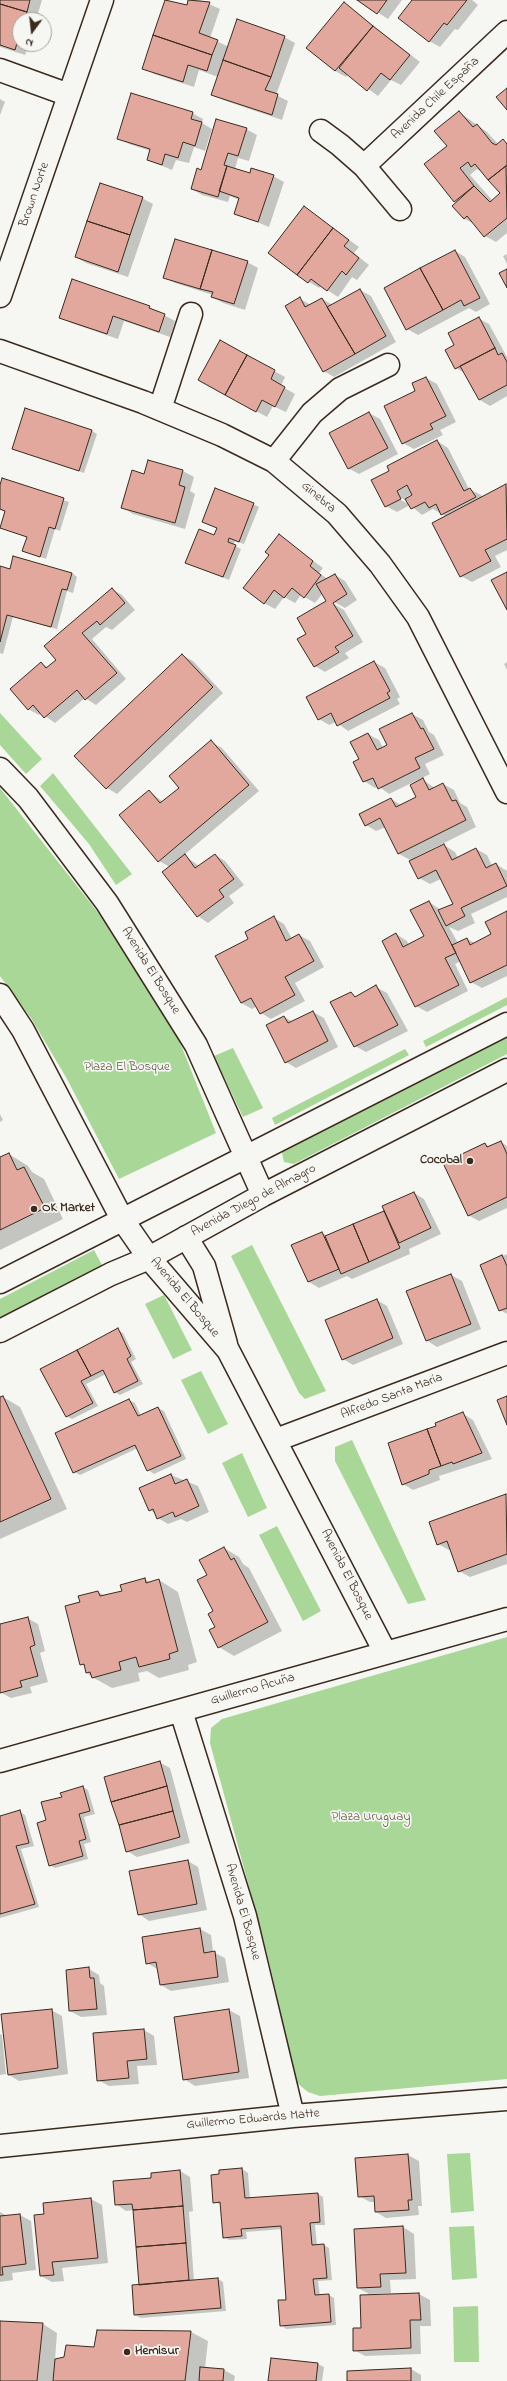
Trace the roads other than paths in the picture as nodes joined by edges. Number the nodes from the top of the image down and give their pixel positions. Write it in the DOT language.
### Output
graph roads {
  1 [pos="102,0"];
  2 [pos="507,32"];
  3 [pos="0,70"];
  4 [pos="69,94"];
  5 [pos="321,132"];
  6 [pos="364,166"];
  7 [pos="400,209"];
  8 [pos="0,296"];
  9 [pos="191,314"];
  10 [pos="0,351"];
  11 [pos="388,365"];
  12 [pos="160,409"];
  13 [pos="274,462"];
  14 [pos="0,769"];
  15 [pos="507,792"];
  16 [pos="0,995"];
  17 [pos="507,1024"];
  18 [pos="507,1070"];
  19 [pos="246,1158"];
  20 [pos="263,1195"];
  21 [pos="122,1220"];
  22 [pos="186,1237"];
  23 [pos="149,1258"];
  24 [pos="0,1282"];
  25 [pos="0,1331"];
  26 [pos="228,1350"];
  27 [pos="507,1353"];
  28 [pos="276,1440"];
  29 [pos="507,1619"];
  30 [pos="385,1652"];
  31 [pos="181,1711"];
  32 [pos="0,1761"];
  33 [pos="507,2099"];
  34 [pos="293,2116"];
  35 [pos="0,2146"];
  1 -- 4 [label="street, Brown Norte"];
  2 -- 6 [label="street, Avenida Chile España"];
  3 -- 4 [label="street"];
  4 -- 8 [label="street, Brown Norte"];
  5 -- 6 [label="street"];
  6 -- 7 [label="street"];
  9 -- 12 [label="street"];
  10 -- 12 [label="street, Ginebra"];
  11 -- 13 [label="street"];
  12 -- 13 [label="street, Ginebra"];
  13 -- 15 [label="street, Ginebra"];
  14 -- 19 [label="street, Avenida El Bosque"];
  16 -- 21 [label="street, Avenida El Bosque"];
  17 -- 19 [label="street"];
  18 -- 20 [label="street, Avenida Diego de Almagro"];
  19 -- 20 [label="street, Avenida El Bosque"];
  19 -- 21 [label="street"];
  20 -- 22 [label="street, Avenida Diego de Almagro"];
  21 -- 23 [label="street, Avenida El Bosque"];
  21 -- 24 [label="street"];
  22 -- 23 [label="street, Avenida Diego de Almagro"];
  22 -- 26 [label="street, Avenida El Bosque"];
  23 -- 25 [label="street, Avenida Diego de Almagro"];
  23 -- 26 [label="street, Avenida El Bosque"];
  26 -- 28 [label="street, Avenida El Bosque"];
  27 -- 28 [label="street, Alfredo Santa María"];
  28 -- 30 [label="street, Avenida El Bosque"];
  29 -- 30 [label="street, Guillermo Acuña"];
  30 -- 31 [label="street, Guillermo Acuña"];
  31 -- 32 [label="street, Guillermo Acuña"];
  31 -- 34 [label="street, Avenida El Bosque"];
  33 -- 34 [label="street, Guillermo Edwards Matte"];
  34 -- 35 [label="street, Guillermo Edwards Matte"];
}
